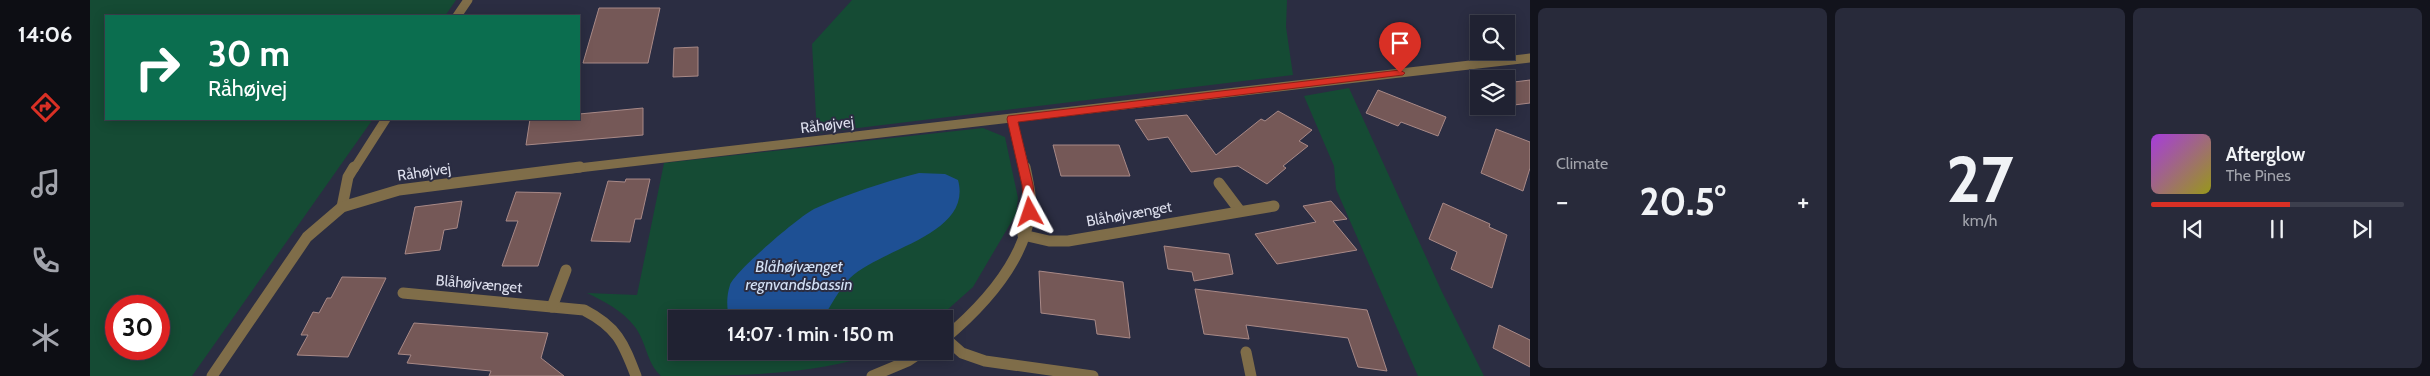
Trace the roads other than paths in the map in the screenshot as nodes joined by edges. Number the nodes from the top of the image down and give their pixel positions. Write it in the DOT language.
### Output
graph roads {
  1 [pos="468,0"];
  2 [pos="458,15"];
  3 [pos="1530,58"];
  4 [pos="1012,119"];
  5 [pos="385,120"];
  6 [pos="1220,184"];
  7 [pos="1274,206"];
  8 [pos="342,207"];
  9 [pos="1240,212"];
  10 [pos="1024,235"];
  11 [pos="566,270"];
  12 [pos="403,293"];
  13 [pos="552,307"];
  14 [pos="953,330"];
  15 [pos="953,346"];
  16 [pos="1246,352"];
  17 [pos="910,360"];
  18 [pos="212,376"];
  19 [pos="636,376"];
  20 [pos="872,376"];
  21 [pos="1093,376"];
  22 [pos="1251,376"];
  1 -- 2 [label="street"];
  3 -- 4 [label="street, Råhøjvej"];
  4 -- 8 [label="street, Råhøjvej"];
  4 -- 10 [label="street"];
  5 -- 8 [label="street"];
  6 -- 9 [label="street"];
  7 -- 9 [label="street, Blåhøjvænget"];
  8 -- 18 [label="street, Råhøjvej"];
  9 -- 10 [label="street, Blåhøjvænget"];
  10 -- 14 [label="street"];
  11 -- 13 [label="street"];
  12 -- 13 [label="street, Blåhøjvænget"];
  13 -- 19 [label="street, Blåhøjvænget"];
  15 -- 21 [label="street"];
  16 -- 22 [label="street"];
  17 -- 20 [label="street"];
}
